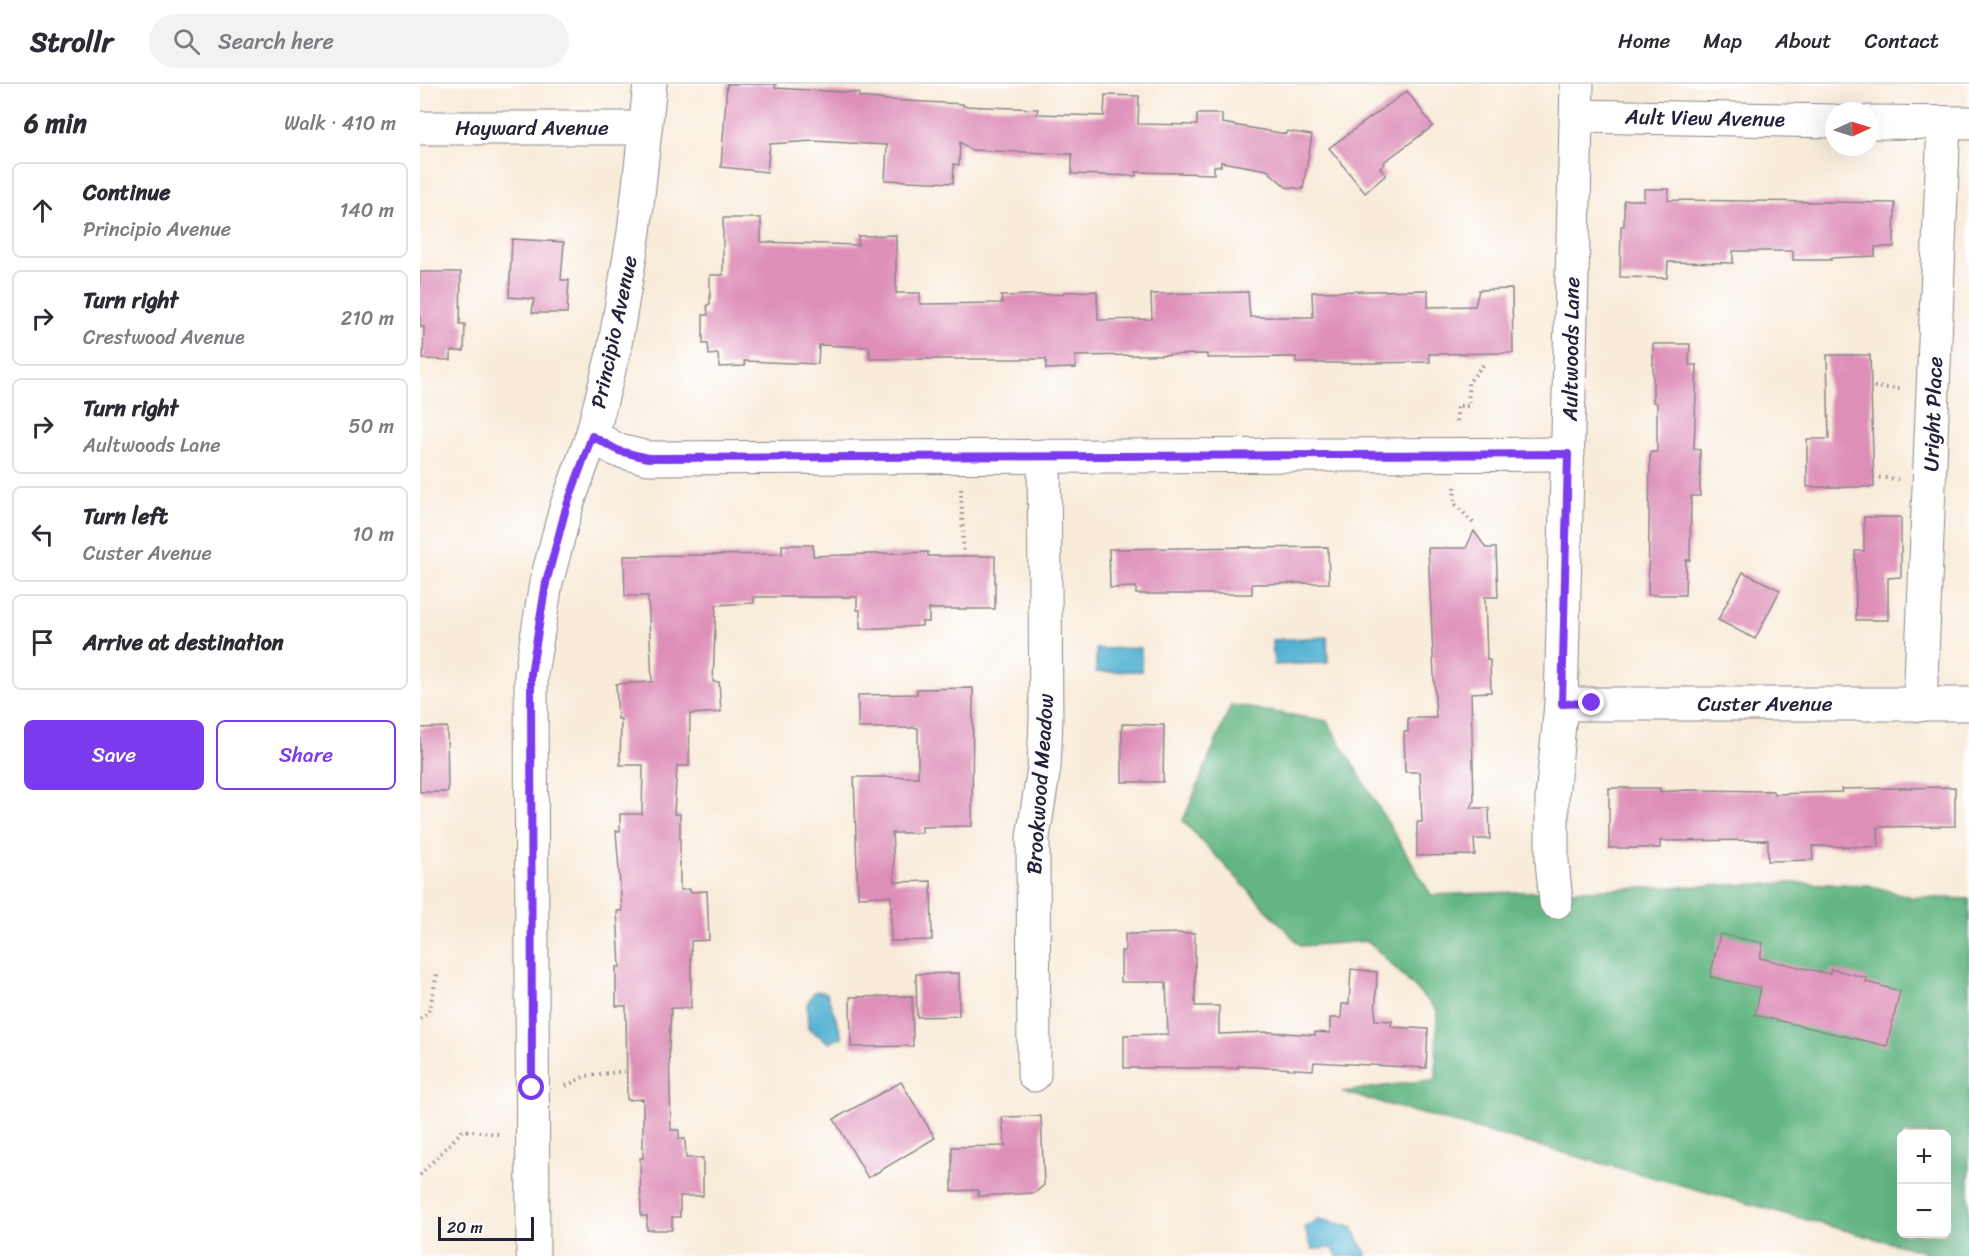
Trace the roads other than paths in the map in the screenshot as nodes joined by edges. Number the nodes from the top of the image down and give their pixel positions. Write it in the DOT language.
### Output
graph roads {
  1 [pos="650,84"];
  2 [pos="1577,100"];
  3 [pos="1825,120"];
  4 [pos="1879,122"];
  5 [pos="1957,123"];
  6 [pos="420,128"];
  7 [pos="644,128"];
  8 [pos="592,436"];
  9 [pos="1568,454"];
  10 [pos="1044,456"];
  11 [pos="1562,704"];
  12 [pos="1969,704"];
  13 [pos="1920,705"];
  14 [pos="1556,902"];
  15 [pos="1034,1075"];
  16 [pos="533,1256"];
  1 -- 7 [label="street, Principio Avenue"];
  2 -- 3 [label="street, Ault View Avenue"];
  2 -- 9 [label="street, Aultwoods Lane"];
  4 -- 5 [label="street"];
  5 -- 13 [label="street, Uright Place"];
  6 -- 7 [label="street, Hayward Avenue"];
  7 -- 8 [label="street, Principio Avenue"];
  8 -- 10 [label="street"];
  8 -- 16 [label="street, Principio Avenue"];
  9 -- 10 [label="street"];
  9 -- 11 [label="street, Aultwoods Lane"];
  10 -- 15 [label="street, Brookwood Meadow"];
  11 -- 13 [label="street, Custer Avenue"];
  11 -- 14 [label="street, Aultwoods Lane"];
  12 -- 13 [label="street, Custer Avenue"];
}
